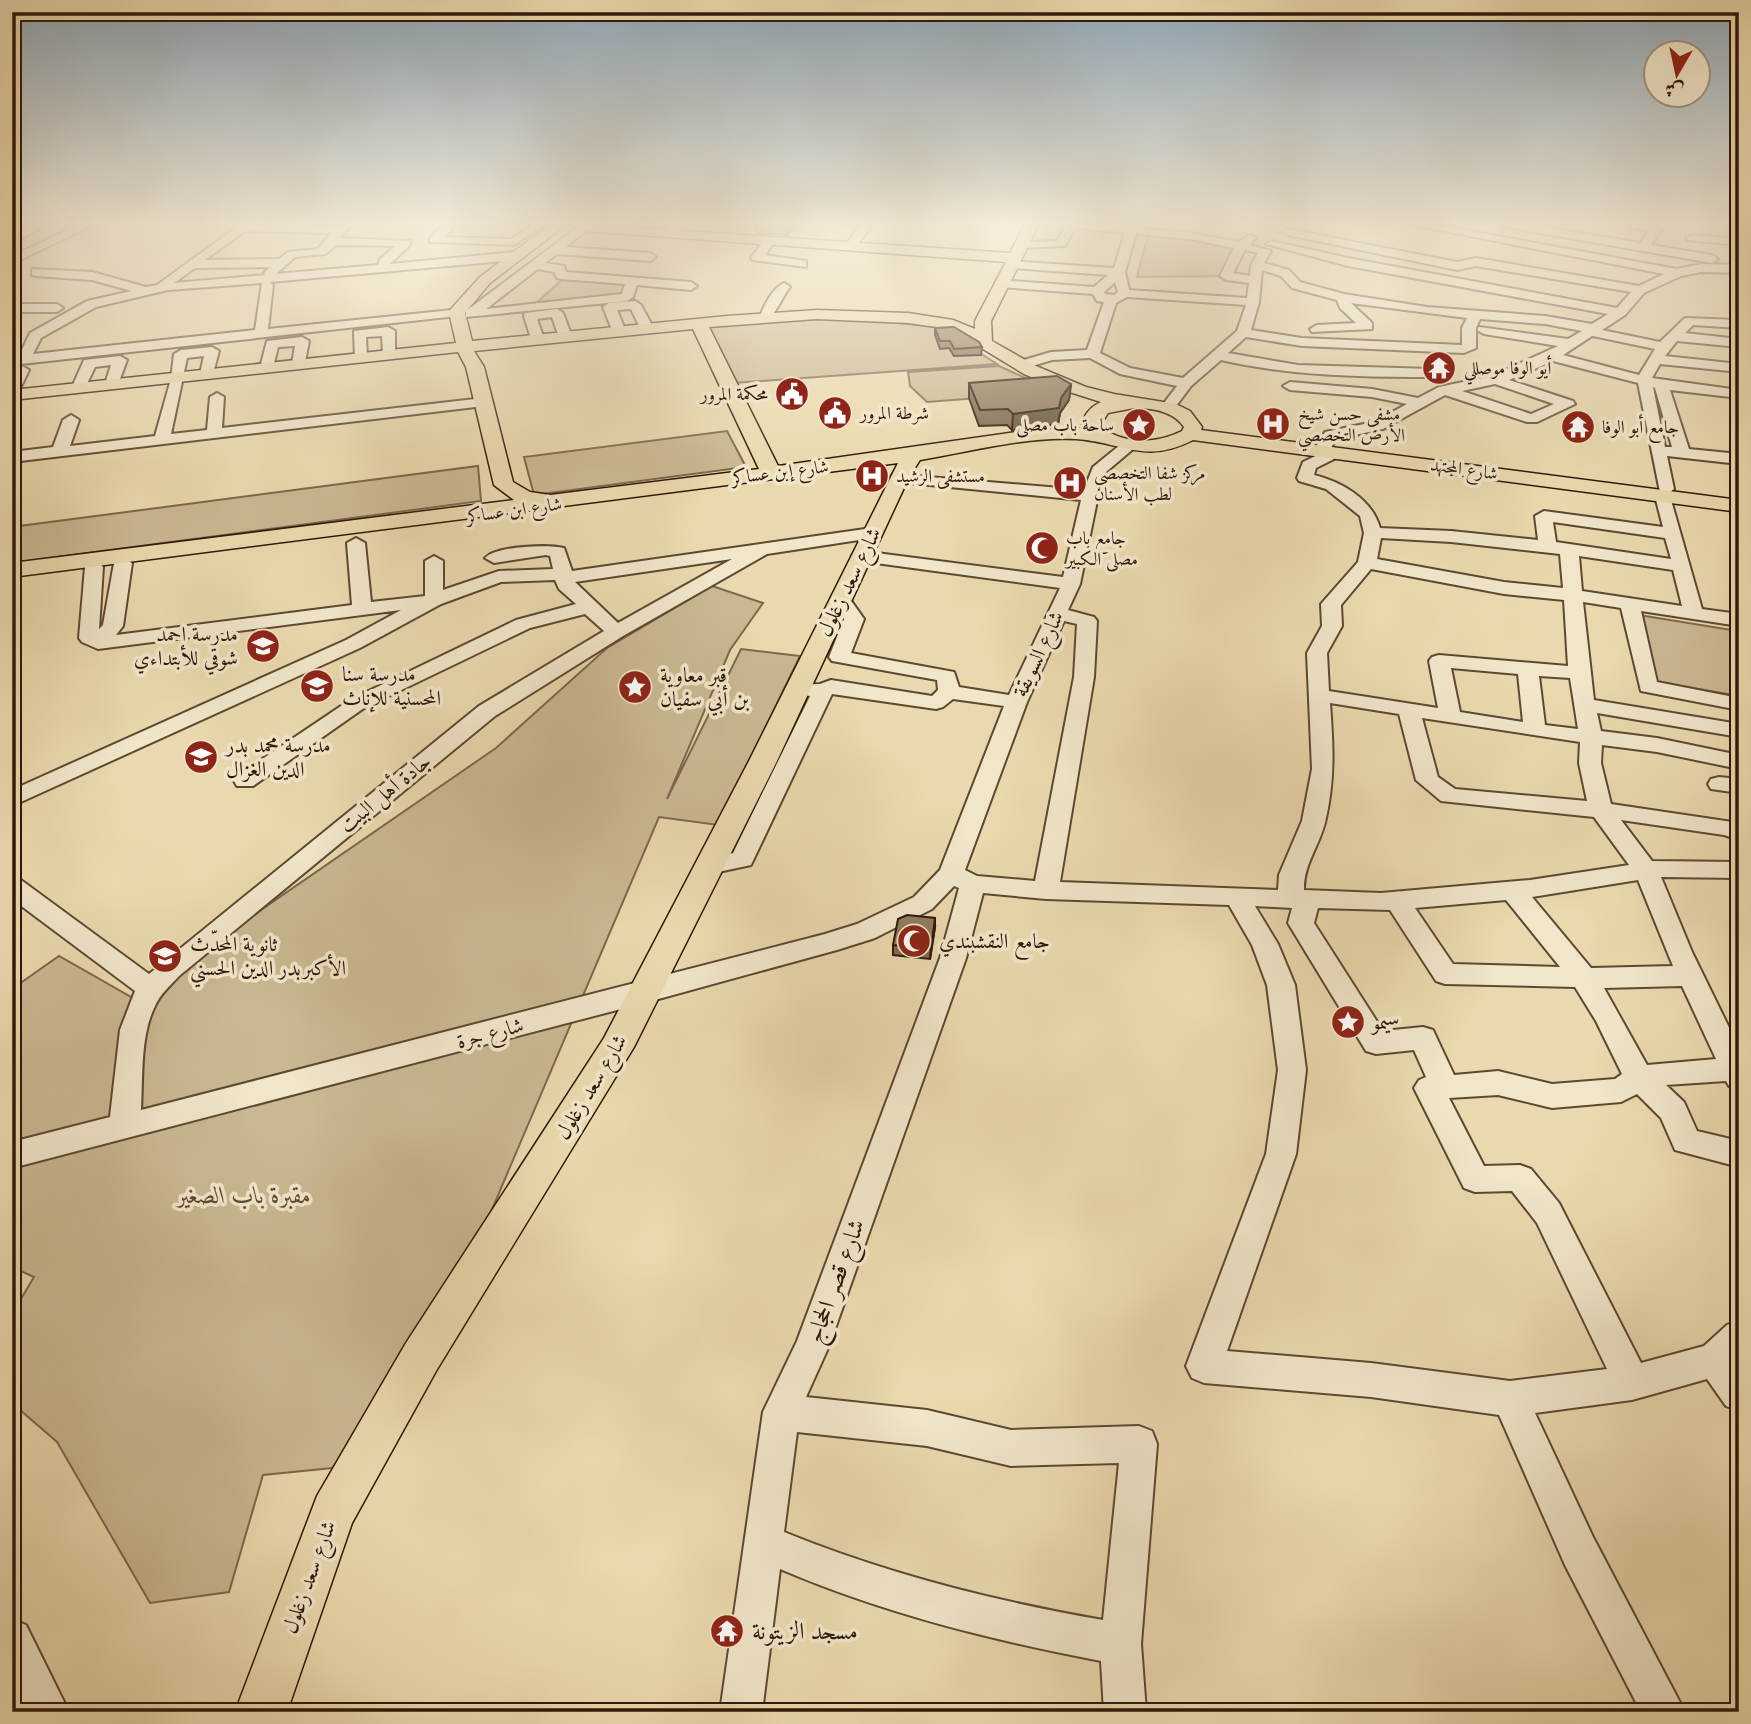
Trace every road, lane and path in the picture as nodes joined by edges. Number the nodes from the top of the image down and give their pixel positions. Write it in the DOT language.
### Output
graph roads {
  1 [pos="91,304"];
  2 [pos="264,304"];
  3 [pos="474,304"];
  4 [pos="475,304"];
  5 [pos="482,304"];
  6 [pos="523,304"];
  7 [pos="558,304"];
  8 [pos="773,304"];
  9 [pos="991,304"];
  10 [pos="1114,304"];
  11 [pos="1252,304"];
  12 [pos="1345,304"];
  13 [pos="1378,304"];
  14 [pos="1579,304"];
  15 [pos="1627,304"];
  16 [pos="12,307"];
  17 [pos="57,308"];
  18 [pos="517,309"];
  19 [pos="1620,312"];
  20 [pos="470,313"];
  21 [pos="766,316"];
  22 [pos="1472,322"];
  23 [pos="699,324"];
  24 [pos="1739,324"];
  25 [pos="647,329"];
  26 [pos="1595,330"];
  27 [pos="619,332"];
  28 [pos="1243,333"];
  29 [pos="261,334"];
  30 [pos="588,335"];
  31 [pos="565,337"];
  32 [pos="1286,338"];
  33 [pos="537,339"];
  34 [pos="984,341"];
  35 [pos="1739,343"];
  36 [pos="1572,344"];
  37 [pos="470,347"];
  38 [pos="1664,347"];
  39 [pos="1411,348"];
  40 [pos="1093,354"];
  41 [pos="1219,355"];
  42 [pos="1552,356"];
  43 [pos="18,360"];
  44 [pos="1022,365"];
  45 [pos="475,368"];
  46 [pos="1739,368"];
  47 [pos="12,371"];
  48 [pos="1432,373"];
  49 [pos="176,379"];
  50 [pos="1644,379"];
  51 [pos="1496,380"];
  52 [pos="1054,381"];
  53 [pos="1186,383"];
  54 [pos="112,384"];
  55 [pos="1661,385"];
  56 [pos="1290,386"];
  57 [pos="79,387"];
  58 [pos="1444,390"];
  59 [pos="1739,394"];
  60 [pos="12,395"];
  61 [pos="217,397"];
  62 [pos="484,402"];
  63 [pos="1131,402"];
  64 [pos="1417,402"];
  65 [pos="1168,407"];
  66 [pos="71,420"];
  67 [pos="1192,431"];
  68 [pos="214,433"];
  69 [pos="1031,436"];
  70 [pos="162,439"];
  71 [pos="1108,439"];
  72 [pos="1131,444"];
  73 [pos="1330,448"];
  74 [pos="1656,450"];
  75 [pos="60,451"];
  76 [pos="1682,453"];
  77 [pos="12,457"];
  78 [pos="1739,459"];
  79 [pos="906,466"];
  80 [pos="771,473"];
  81 [pos="1664,492"];
  82 [pos="1090,496"];
  83 [pos="1739,498"];
  84 [pos="577,499"];
  85 [pos="1739,506"];
  86 [pos="1373,533"];
  87 [pos="1673,534"];
  88 [pos="356,542"];
  89 [pos="867,544"];
  90 [pos="1547,546"];
  91 [pos="1569,549"];
  92 [pos="494,558"];
  93 [pos="434,561"];
  94 [pos="123,563"];
  95 [pos="1367,563"];
  96 [pos="1682,566"];
  97 [pos="94,568"];
  98 [pos="706,568"];
  99 [pos="12,570"];
  100 [pos="563,576"];
  101 [pos="12,579"];
  102 [pos="1071,584"];
  103 [pos="1572,595"];
  104 [pos="840,599"];
  105 [pos="434,600"];
  106 [pos="1630,604"];
  107 [pos="588,607"];
  108 [pos="362,609"];
  109 [pos="1057,613"];
  110 [pos="1694,613"];
  111 [pos="1739,620"];
  112 [pos="616,632"];
  113 [pos="94,640"];
  114 [pos="1528,669"];
  115 [pos="1579,673"];
  116 [pos="811,689"];
  117 [pos="949,692"];
  118 [pos="1318,695"];
  119 [pos="1710,698"];
  120 [pos="1016,702"];
  121 [pos="1583,704"];
  122 [pos="1739,704"];
  123 [pos="1409,711"];
  124 [pos="1451,717"];
  125 [pos="1715,727"];
  126 [pos="1535,730"];
  127 [pos="1739,731"];
  128 [pos="1591,738"];
  129 [pos="1711,757"];
  130 [pos="1739,762"];
  131 [pos="246,781"];
  132 [pos="12,799"];
  133 [pos="1601,810"];
  134 [pos="1739,832"];
  135 [pos="1646,870"];
  136 [pos="1739,870"];
  137 [pos="962,879"];
  138 [pos="12,886"];
  139 [pos="1046,890"];
  140 [pos="1513,891"];
  141 [pos="1237,898"];
  142 [pos="1299,900"];
  143 [pos="1397,901"];
  144 [pos="1582,976"];
  145 [pos="1690,976"];
  146 [pos="151,989"];
  147 [pos="644,993"];
  148 [pos="1737,1073"];
  149 [pos="1639,1078"];
  150 [pos="1444,1087"];
  151 [pos="124,1128"];
  152 [pos="1739,1154"];
  153 [pos="12,1156"];
  154 [pos="1739,1336"];
  155 [pos="1714,1360"];
  156 [pos="1632,1383"];
  157 [pos="1739,1394"];
  158 [pos="1510,1399"];
  159 [pos="780,1412"];
  160 [pos="762,1542"];
  161 [pos="12,1639"];
  162 [pos="1121,1644"];
  163 [pos="48,1712"];
  164 [pos="261,1712"];
  165 [pos="741,1712"];
  166 [pos="1125,1712"];
  167 [pos="1664,1712"];
  1 -- 43 [label="street"];
  2 -- 29 [label="street"];
  3 -- 20 [label="main road"];
  4 -- 20 [label="main road"];
  5 -- 20 [label="street"];
  6 -- 18 [label="street"];
  7 -- 18 [label="street"];
  8 -- 21 [label="street"];
  9 -- 34 [label="main road"];
  10 -- 40 [label="street"];
  11 -- 28 [label="street"];
  12 -- 32 [label="street"];
  13 -- 22 [label="street"];
  14 -- 19 [label="street"];
  15 -- 19 [label="street"];
  16 -- 17 [label="street"];
  18 -- 20 [label="street"];
  19 -- 26 [label="street"];
  20 -- 29 [label="street"];
  20 -- 37 [label="main road"];
  21 -- 23 [label="main road"];
  21 -- 34 [label="main road"];
  22 -- 26 [label="street"];
  22 -- 36 [label="street"];
  22 -- 39 [label="street"];
  23 -- 25 [label="main road"];
  23 -- 80 [label="main road"];
  24 -- 38 [label="street"];
  25 -- 27 [label="main road"];
  25 -- 27 [label="street"];
  26 -- 36 [label="street"];
  26 -- 38 [label="street"];
  27 -- 30 [label="main road"];
  28 -- 32 [label="street"];
  28 -- 41 [label="street"];
  29 -- 43 [label="street"];
  30 -- 31 [label="main road"];
  30 -- 45 [label="main road"];
  31 -- 33 [label="main road"];
  31 -- 33 [label="street"];
  32 -- 39 [label="street"];
  33 -- 37 [label="main road"];
  34 -- 44 [label="main road"];
  35 -- 38 [label="street"];
  36 -- 42 [label="street"];
  37 -- 45 [label="main road"];
  37 -- 49 [label="main road"];
  37 -- 49 [label="main road"];
  38 -- 46 [label="street"];
  38 -- 50 [label="street"];
  39 -- 48 [label="street"];
  40 -- 44 [label="street"];
  40 -- 53 [label="street"];
  41 -- 48 [label="street"];
  41 -- 53 [label="street"];
  42 -- 50 [label="street"];
  42 -- 51 [label="street"];
  44 -- 52 [label="main road"];
  45 -- 62 [label="main road"];
  47 -- 60 [label="street"];
  48 -- 58 [label="street"];
  49 -- 54 [label="main road"];
  49 -- 60 [label="main road"];
  49 -- 70 [label="street"];
  50 -- 55 [label="street"];
  50 -- 74 [label="street"];
  51 -- 58 [label="street"];
  51 -- 58 [label="street"];
  52 -- 63 [label="main road"];
  52 -- 69 [label="main road"];
  53 -- 65 [label="street"];
  54 -- 57 [label="main road"];
  54 -- 57 [label="street"];
  55 -- 59 [label="street"];
  55 -- 76 [label="street"];
  56 -- 64 [label="street"];
  57 -- 60 [label="main road"];
  58 -- 64 [label="street"];
  61 -- 68 [label="street"];
  62 -- 68 [label="street"];
  62 -- 84 [label="main road"];
  63 -- 65 [label="main road"];
  63 -- 71 [label="main road"];
  64 -- 73 [label="street"];
  65 -- 67 [label="main road"];
  66 -- 75 [label="street"];
  67 -- 72 [label="main road"];
  67 -- 73 [label="main road, شارع المجتهد"];
  68 -- 70 [label="street"];
  69 -- 71 [label="main road, شارع إبن عساكر"];
  69 -- 79 [label="main road, شارع إبن عساكر"];
  70 -- 75 [label="street"];
  71 -- 72 [label="main road"];
  72 -- 82 [label="street, شارع السويقة"];
  73 -- 81 [label="main road, شارع المجتهد"];
  73 -- 86 [label="street"];
  74 -- 76 [label="street"];
  74 -- 81 [label="street"];
  75 -- 77 [label="street"];
  76 -- 78 [label="street"];
  79 -- 80 [label="main road, شارع إبن عساكر"];
  79 -- 82 [label="street"];
  79 -- 89 [label="main road, شارع سعد زغلول"];
  80 -- 84 [label="main road, شارع إبن عساكر"];
  81 -- 83 [label="main road, شارع المجتهد"];
  81 -- 85 [label="main road, شارع المجتهد"];
  81 -- 87 [label="street"];
  82 -- 102 [label="street, شارع السويقة"];
  84 -- 94 [label="main road, شارع ابن عساكر"];
  84 -- 99 [label="main road, شارع ابن عساكر"];
  86 -- 90 [label="street"];
  86 -- 95 [label="street"];
  87 -- 90 [label="street"];
  87 -- 96 [label="street"];
  88 -- 108 [label="street"];
  89 -- 98 [label="street, جادة أهل البيت"];
  89 -- 102 [label="street"];
  89 -- 104 [label="main road, شارع سعد زغلول"];
  90 -- 91 [label="street"];
  91 -- 96 [label="street"];
  91 -- 103 [label="street"];
  92 -- 100 [label="street"];
  93 -- 105 [label="street"];
  94 -- 97 [label="main road, شارع ابن عساكر"];
  94 -- 113 [label="street"];
  95 -- 103 [label="street"];
  95 -- 118 [label="street"];
  96 -- 110 [label="street"];
  97 -- 101 [label="main road, شارع ابن عساكر"];
  97 -- 113 [label="street"];
  98 -- 100 [label="street"];
  98 -- 112 [label="street, جادة أهل البيت"];
  100 -- 105 [label="street"];
  100 -- 107 [label="street"];
  102 -- 109 [label="street, شارع السويقة"];
  103 -- 106 [label="street"];
  103 -- 115 [label="street"];
  104 -- 116 [label="main road, شارع سعد زغلول"];
  104 -- 117 [label="street"];
  105 -- 108 [label="street"];
  105 -- 132 [label="street"];
  106 -- 110 [label="street"];
  106 -- 119 [label="street"];
  107 -- 112 [label="street"];
  107 -- 131 [label="street"];
  108 -- 113 [label="street"];
  109 -- 120 [label="street, شارع السويقة"];
  109 -- 139 [label="street"];
  110 -- 111 [label="street"];
  112 -- 146 [label="street, جادة أهل البيت"];
  114 -- 115 [label="street"];
  114 -- 124 [label="street"];
  114 -- 126 [label="street"];
  115 -- 121 [label="street"];
  116 -- 117 [label="street"];
  116 -- 147 [label="main road, شارع سعد زغلول"];
  117 -- 120 [label="street"];
  118 -- 123 [label="street"];
  118 -- 142 [label="street"];
  119 -- 122 [label="street"];
  119 -- 125 [label="street"];
  120 -- 137 [label="street, شارع السويقة"];
  121 -- 125 [label="street"];
  121 -- 128 [label="street"];
  123 -- 124 [label="street"];
  123 -- 133 [label="street"];
  124 -- 126 [label="street"];
  125 -- 127 [label="street"];
  125 -- 129 [label="street"];
  126 -- 128 [label="street"];
  128 -- 129 [label="street"];
  128 -- 133 [label="street"];
  129 -- 130 [label="street"];
  133 -- 134 [label="street"];
  133 -- 135 [label="street"];
  135 -- 136 [label="street"];
  135 -- 140 [label="street"];
  135 -- 145 [label="street"];
  137 -- 139 [label="street"];
  137 -- 147 [label="street, شارع جرة"];
  137 -- 159 [label="street, شارع قصر الحجاج"];
  138 -- 146 [label="street"];
  139 -- 141 [label="street"];
  140 -- 143 [label="street"];
  140 -- 144 [label="street"];
  141 -- 142 [label="street"];
  141 -- 158 [label="street"];
  142 -- 143 [label="street"];
  142 -- 150 [label="street"];
  143 -- 144 [label="street"];
  144 -- 145 [label="street"];
  144 -- 149 [label="street"];
  145 -- 148 [label="street"];
  146 -- 151 [label="street, جادة أهل البيت"];
  147 -- 151 [label="street, شارع جرة"];
  147 -- 164 [label="main road, شارع سعد زغلول"];
  148 -- 149 [label="street"];
  149 -- 150 [label="street"];
  149 -- 152 [label="street"];
  150 -- 156 [label="street"];
  151 -- 153 [label="street, شارع جرة"];
  154 -- 155 [label="street"];
  155 -- 156 [label="street"];
  155 -- 157 [label="street"];
  156 -- 158 [label="street"];
  158 -- 167 [label="street"];
  159 -- 160 [label="street, شارع قصر الحجاج"];
  159 -- 162 [label="street"];
  160 -- 162 [label="street"];
  160 -- 165 [label="street, شارع قصر الحجاج"];
  161 -- 163 [label="street"];
  162 -- 166 [label="street"];
}
